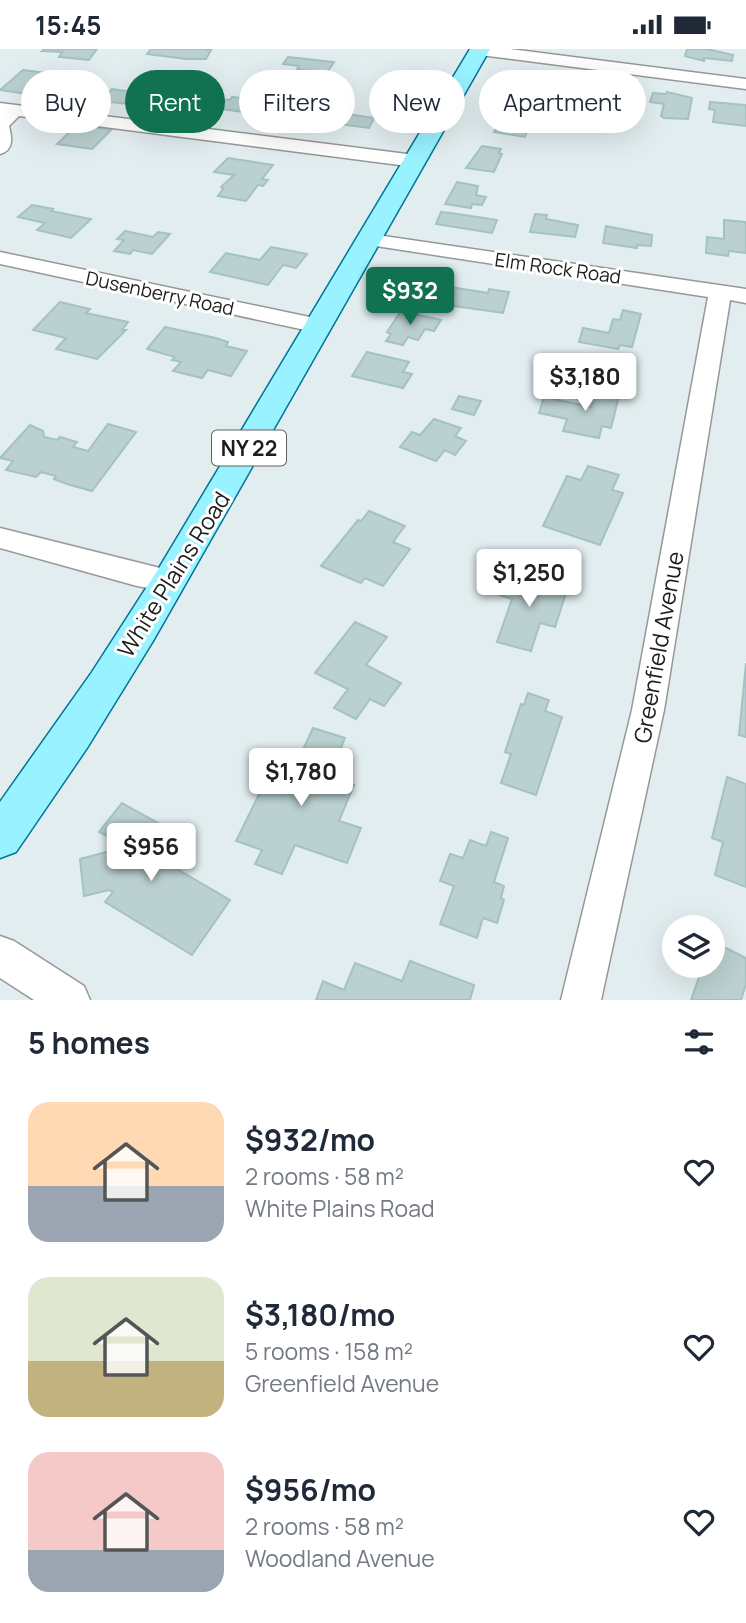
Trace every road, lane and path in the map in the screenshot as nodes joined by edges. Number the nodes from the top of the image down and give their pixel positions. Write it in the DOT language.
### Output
graph roads {
  1 [pos="480,50"];
  2 [pos="746,85"];
  3 [pos="7,109"];
  4 [pos="0,148"];
  5 [pos="415,161"];
  6 [pos="370,240"];
  7 [pos="0,258"];
  8 [pos="733,294"];
  9 [pos="319,326"];
  10 [pos="0,538"];
  11 [pos="170,580"];
  12 [pos="0,837"];
  13 [pos="0,955"];
  14 [pos="70,1000"];
  15 [pos="581,1000"];
  1 -- 2 [label="street"];
  1 -- 5 [label="main road, White Plains Road / NY 22"];
  3 -- 4 [label="street"];
  3 -- 5 [label="street"];
  5 -- 6 [label="main road, White Plains Road / NY 22"];
  6 -- 8 [label="street, Elm Rock Road"];
  6 -- 9 [label="main road, White Plains Road / NY 22"];
  7 -- 9 [label="street, Dusenberry Road"];
  8 -- 15 [label="street, Greenfield Avenue"];
  9 -- 11 [label="main road, White Plains Road / NY 22"];
  10 -- 11 [label="street"];
  11 -- 12 [label="main road, White Plains Road / NY 22"];
  13 -- 14 [label="street"];
}
